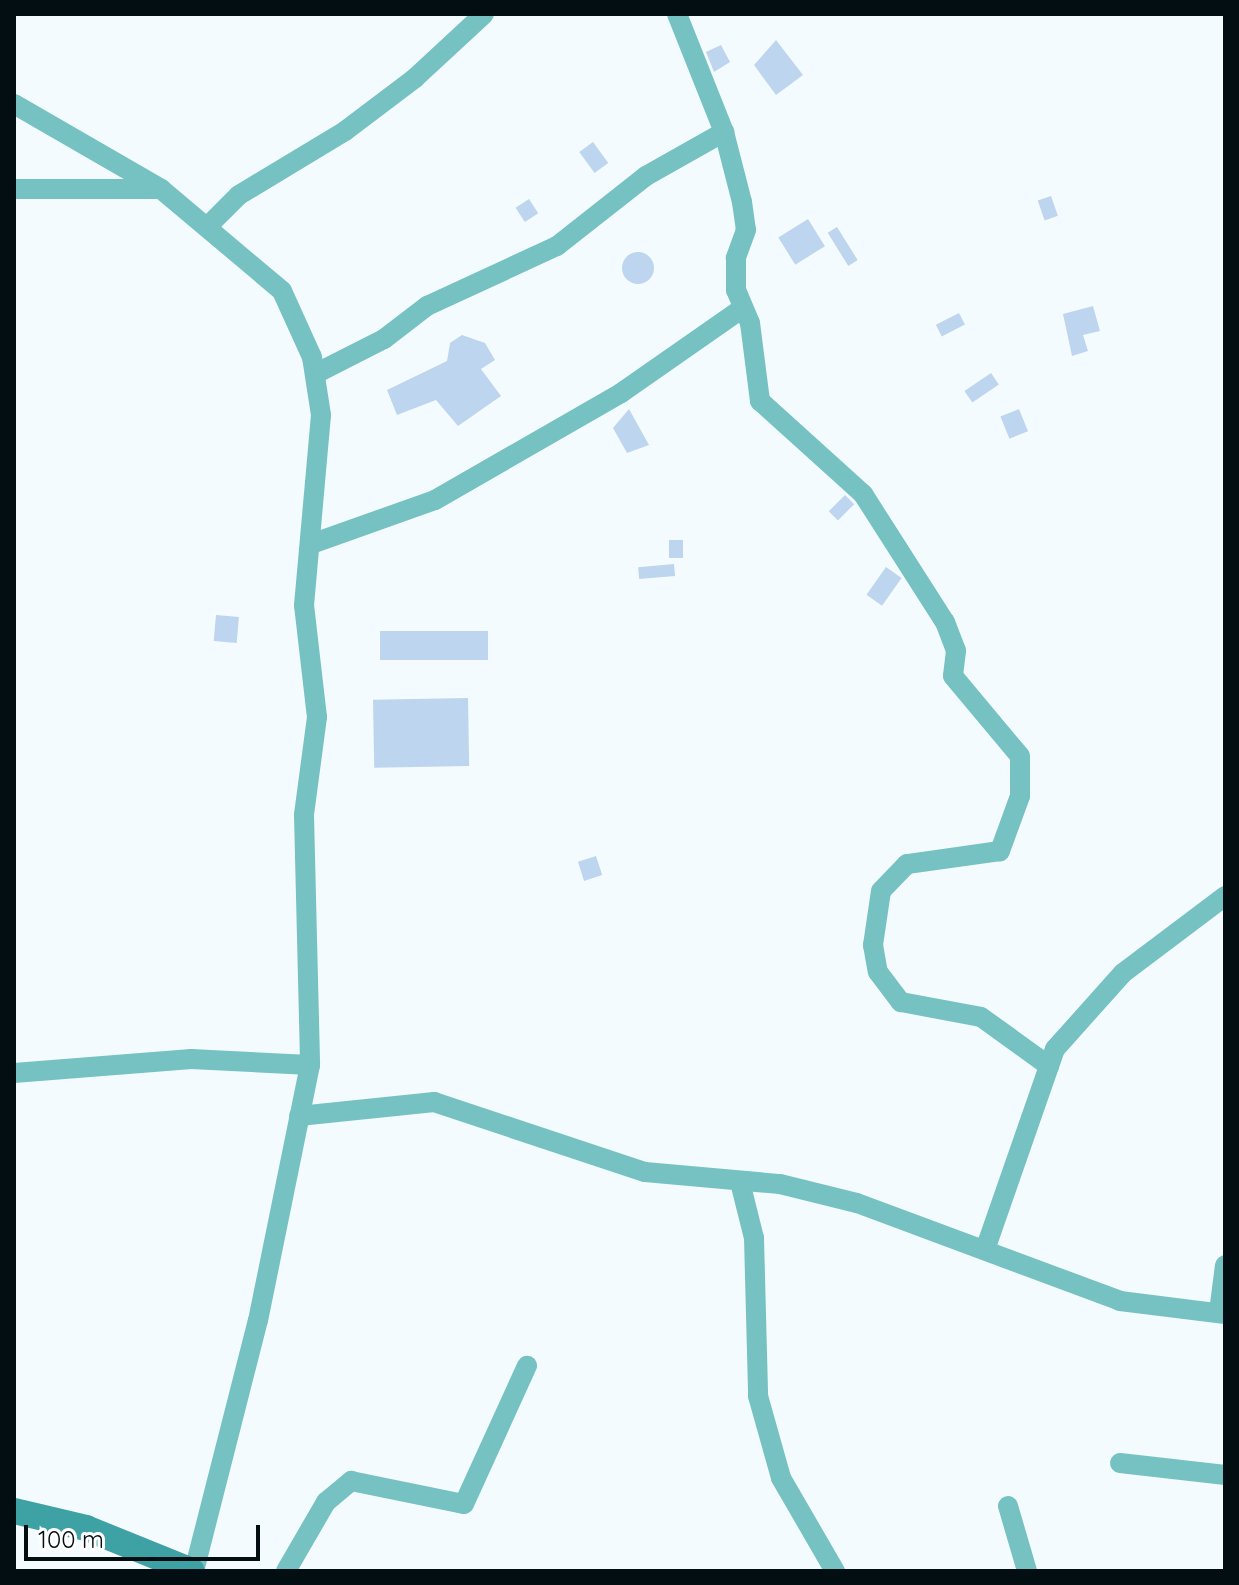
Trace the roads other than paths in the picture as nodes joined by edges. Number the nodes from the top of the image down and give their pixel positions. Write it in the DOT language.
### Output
graph roads {
  1 [pos="484,14"];
  2 [pos="677,14"];
  3 [pos="14,104"];
  4 [pos="724,132"];
  5 [pos="14,189"];
  6 [pos="161,189"];
  7 [pos="207,227"];
  8 [pos="743,308"];
  9 [pos="315,374"];
  10 [pos="314,543"];
  11 [pos="1225,896"];
  12 [pos="310,1065"];
  13 [pos="1049,1066"];
  14 [pos="14,1073"];
  15 [pos="299,1116"];
  16 [pos="741,1186"];
  17 [pos="986,1247"];
  18 [pos="1225,1265"];
  19 [pos="1222,1313"];
  20 [pos="527,1366"];
  21 [pos="1120,1463"];
  22 [pos="1225,1475"];
  23 [pos="1008,1506"];
  24 [pos="14,1511"];
  25 [pos="193,1571"];
  26 [pos="286,1571"];
  27 [pos="835,1571"];
  28 [pos="1027,1571"];
  1 -- 7 [label="street"];
  2 -- 4 [label="street"];
  3 -- 6 [label="street"];
  4 -- 8 [label="street"];
  4 -- 9 [label="street"];
  5 -- 6 [label="street"];
  6 -- 7 [label="street"];
  7 -- 9 [label="street"];
  8 -- 10 [label="street"];
  8 -- 13 [label="street"];
  9 -- 10 [label="street"];
  10 -- 12 [label="street"];
  11 -- 13 [label="street"];
  12 -- 14 [label="street"];
  12 -- 15 [label="street"];
  13 -- 17 [label="street"];
  15 -- 16 [label="street"];
  15 -- 25 [label="street"];
  16 -- 17 [label="street"];
  16 -- 27 [label="street"];
  17 -- 19 [label="street"];
  18 -- 19 [label="street"];
  20 -- 26 [label="street"];
  21 -- 22 [label="street"];
  23 -- 28 [label="street"];
  24 -- 25 [label="main road"];
}
